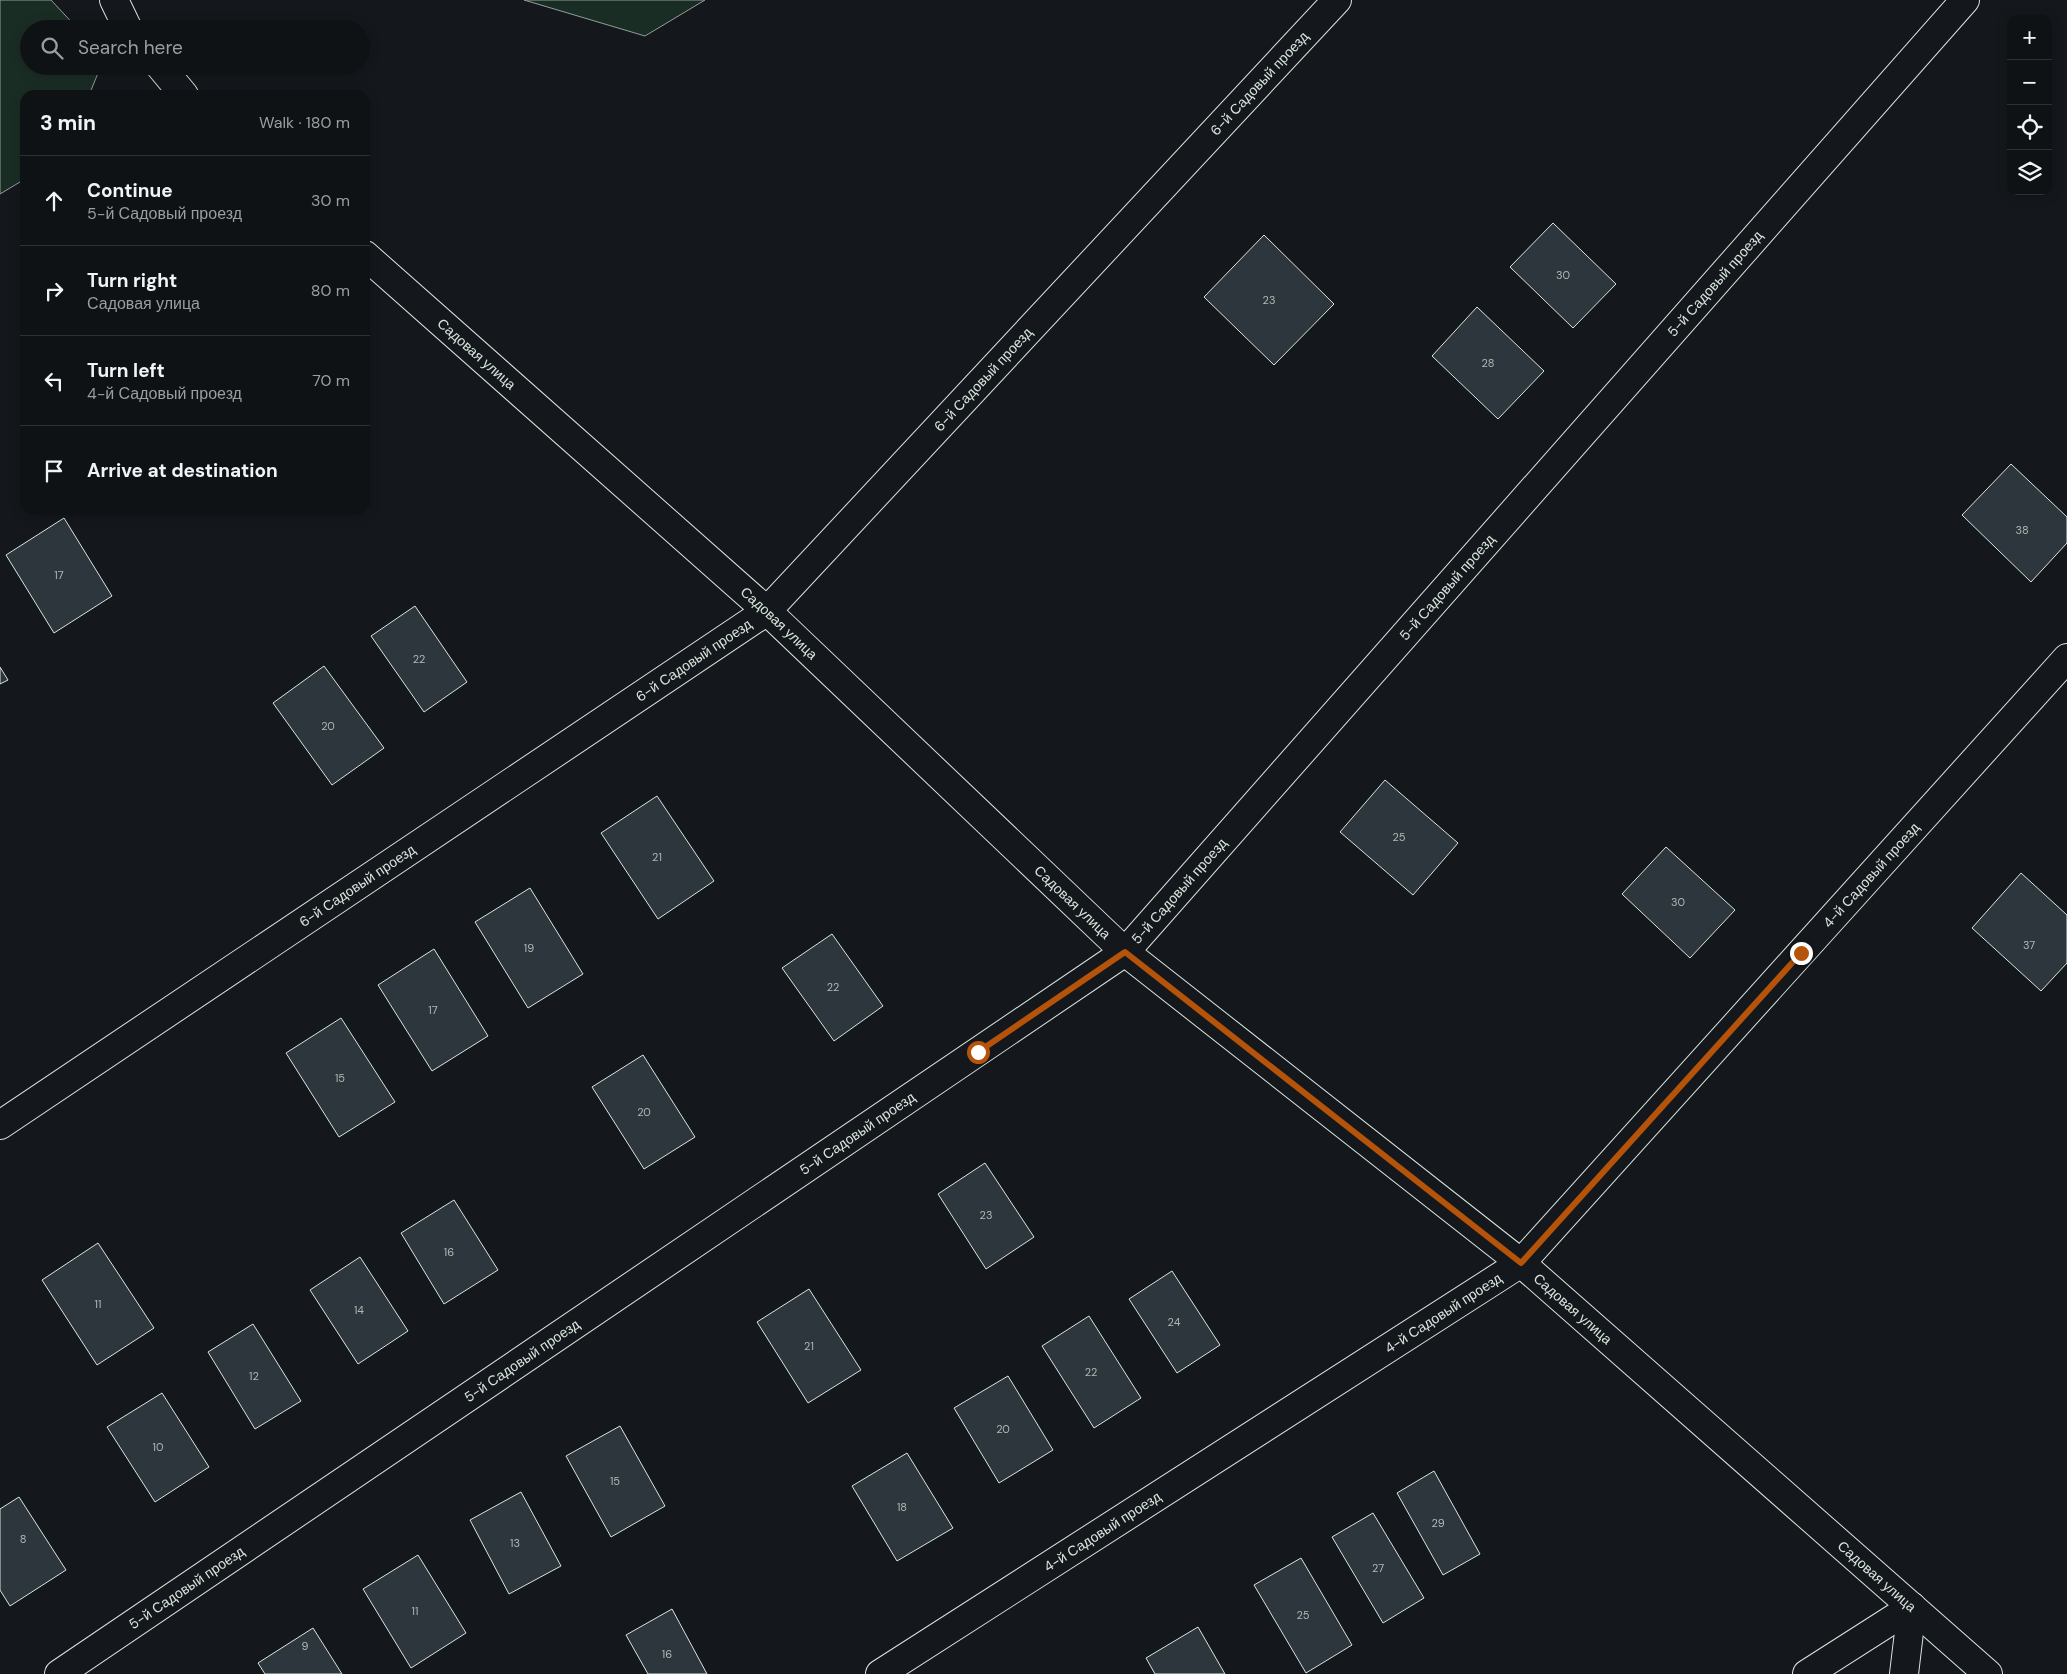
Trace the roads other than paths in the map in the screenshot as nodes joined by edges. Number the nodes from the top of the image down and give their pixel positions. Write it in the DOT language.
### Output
graph roads {
  1 [pos="114,0"];
  2 [pos="1337,0"];
  3 [pos="1965,0"];
  4 [pos="124,20"];
  5 [pos="167,75"];
  6 [pos="180,90"];
  7 [pos="370,259"];
  8 [pos="767,611"];
  9 [pos="2067,658"];
  10 [pos="1125,952"];
  11 [pos="0,1125"];
  12 [pos="1521,1263"];
  13 [pos="1912,1607"];
  14 [pos="59,1674"];
  15 [pos="880,1674"];
  16 [pos="1807,1674"];
  17 [pos="1904,1674"];
  18 [pos="1988,1674"];
  1 -- 4 [label="street"];
  2 -- 8 [label="street, 6-й Садовый проезд"];
  3 -- 10 [label="street, 5-й Садовый проезд"];
  5 -- 6 [label="street"];
  7 -- 8 [label="street, Садовая улица"];
  8 -- 10 [label="street, Садовая улица"];
  8 -- 11 [label="street, 6-й Садовый проезд"];
  9 -- 12 [label="street, 4-й Садовый проезд"];
  10 -- 12 [label="street, Садовая улица"];
  10 -- 14 [label="street, 5-й Садовый проезд"];
  12 -- 13 [label="street, Садовая улица"];
  12 -- 15 [label="street, 4-й Садовый проезд"];
  13 -- 16 [label="street"];
  13 -- 17 [label="street"];
  13 -- 18 [label="street, Садовая улица"];
}
